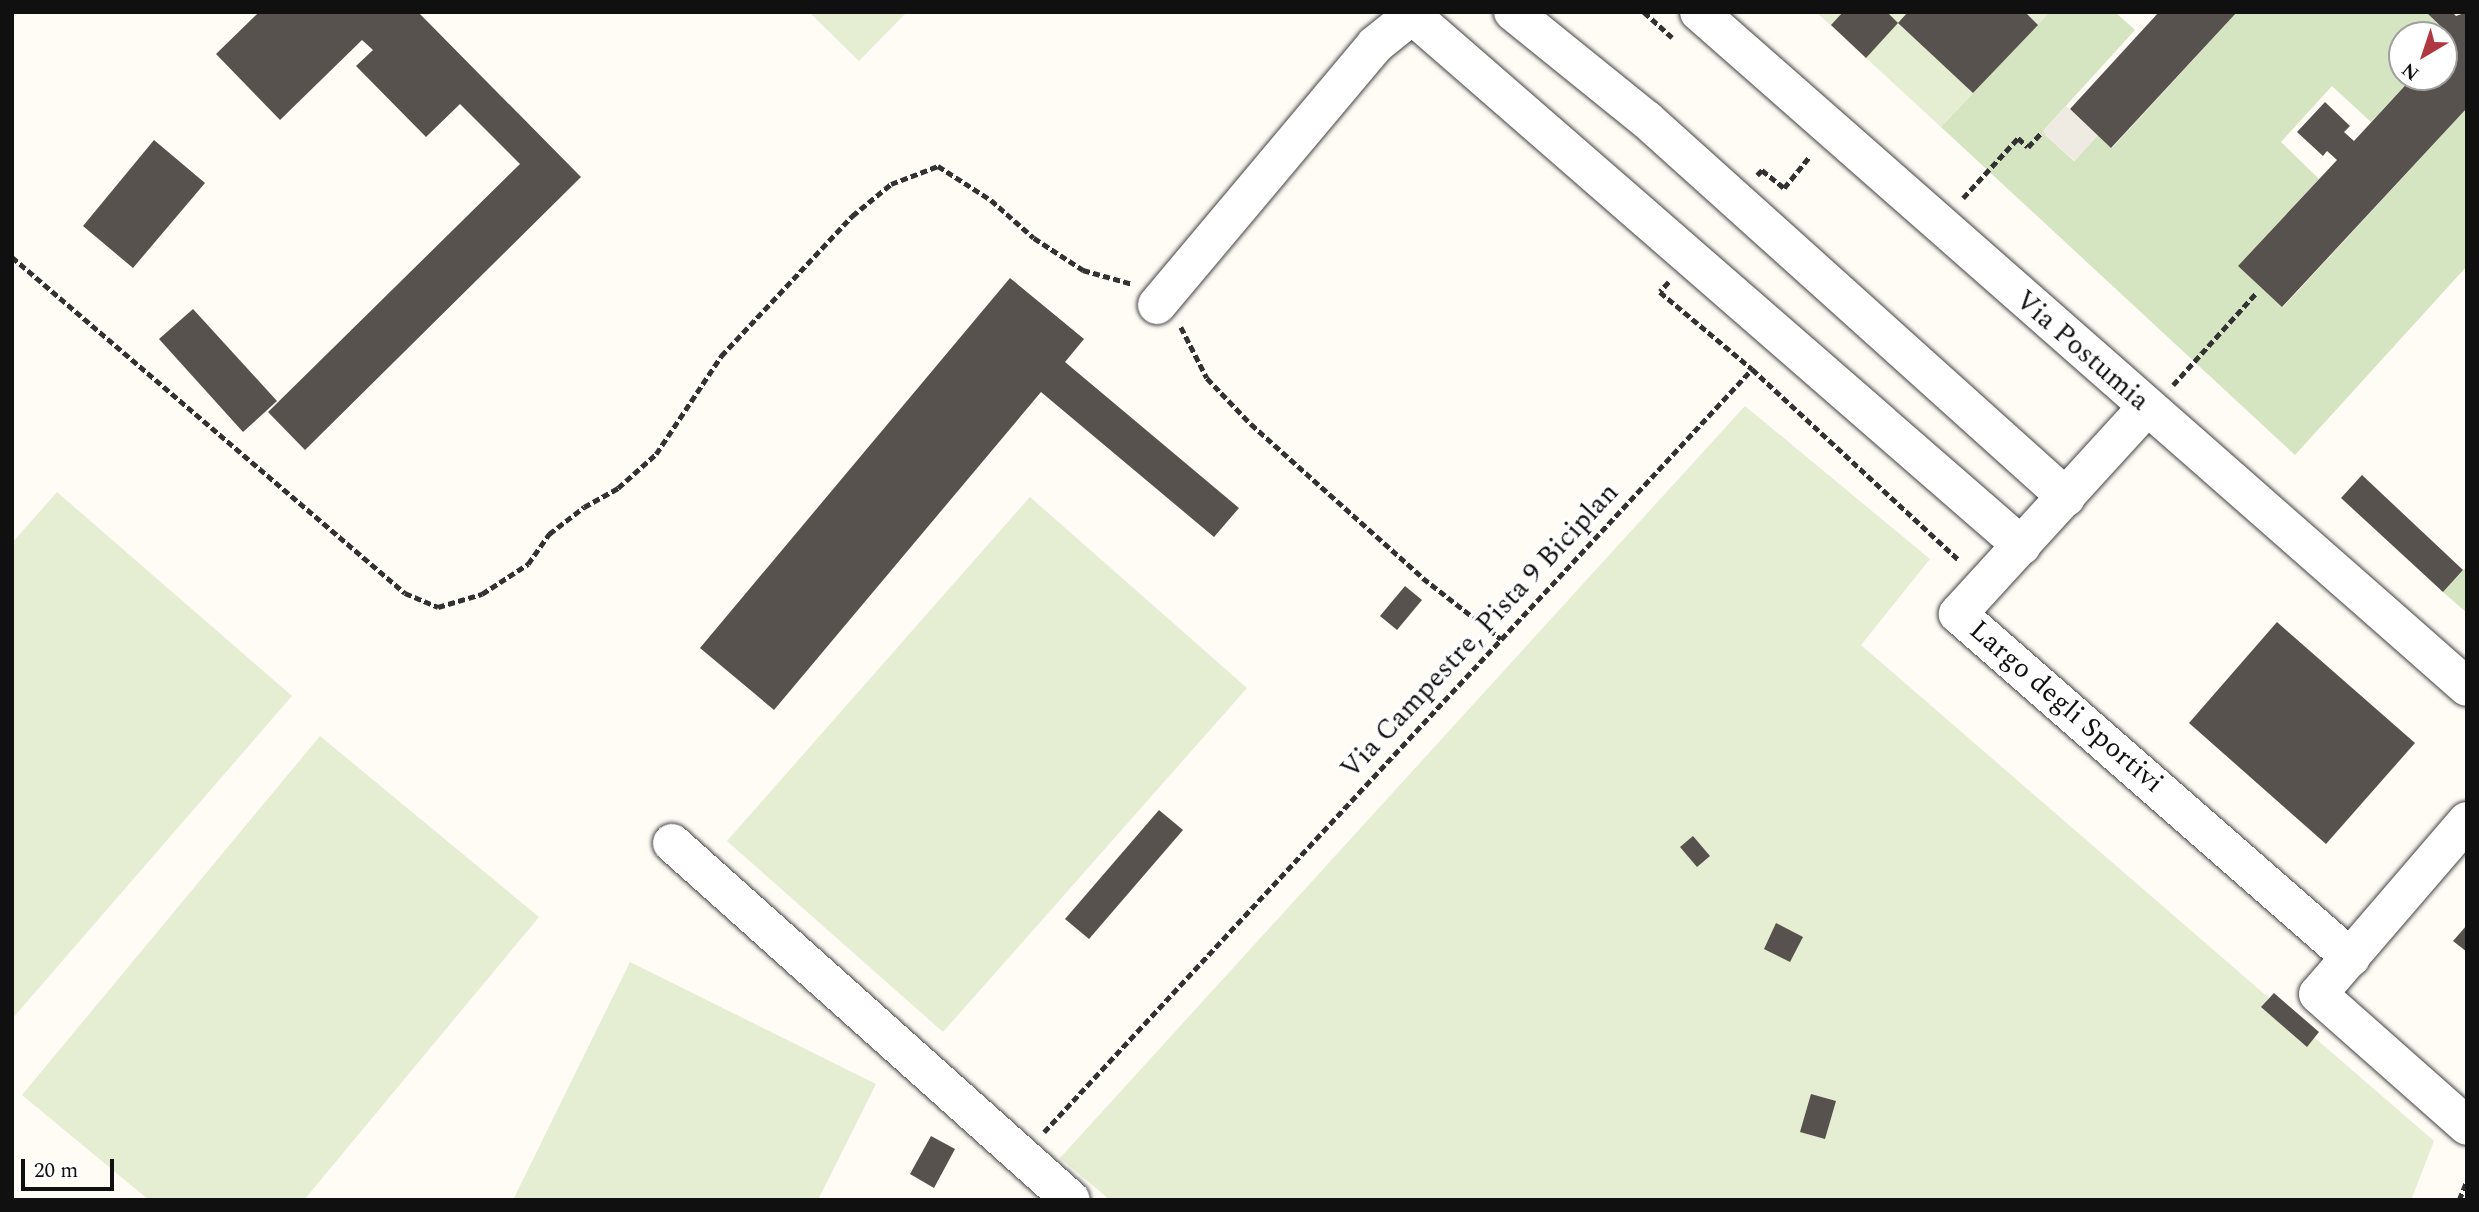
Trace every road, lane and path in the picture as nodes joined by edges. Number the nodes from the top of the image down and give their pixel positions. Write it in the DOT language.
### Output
graph roads {
  1 [pos="1513,12"];
  2 [pos="1699,12"];
  3 [pos="1415,14"];
  4 [pos="2042,132"];
  5 [pos="1939,225"];
  6 [pos="12,257"];
  7 [pos="2256,293"];
  8 [pos="1157,305"];
  9 [pos="2156,400"];
  10 [pos="2066,497"];
  11 [pos="2022,546"];
  12 [pos="1986,586"];
  13 [pos="1501,639"];
  14 [pos="2467,687"];
  15 [pos="2467,821"];
  16 [pos="672,843"];
  17 [pos="2351,958"];
  18 [pos="2467,1126"];
  19 [pos="1021,1157"];
  20 [pos="2467,1180"];
  21 [pos="1071,1200"];
  22 [pos="2459,1200"];
  1 -- 10 [label="street"];
  2 -- 5 [label="street, Via Postumia"];
  3 -- 8 [label="street"];
  3 -- 11 [label="street"];
  4 -- 5 [label="path"];
  5 -- 9 [label="street, Via Postumia"];
  6 -- 8 [label="path"];
  7 -- 9 [label="path"];
  8 -- 13 [label="path"];
  9 -- 10 [label="street, Largo degli Sportivi"];
  9 -- 14 [label="street, Via Postumia"];
  10 -- 11 [label="street, Largo degli Sportivi"];
  11 -- 12 [label="street, Largo degli Sportivi"];
  12 -- 13 [label="path, Via Campestre, Pista 9 Biciplan"];
  12 -- 17 [label="street, Largo degli Sportivi"];
  13 -- 19 [label="path, Via Campestre, Pista 9 Biciplan"];
  15 -- 17 [label="street"];
  16 -- 19 [label="street"];
  17 -- 18 [label="street"];
  19 -- 21 [label="street"];
  20 -- 22 [label="path"];
}
